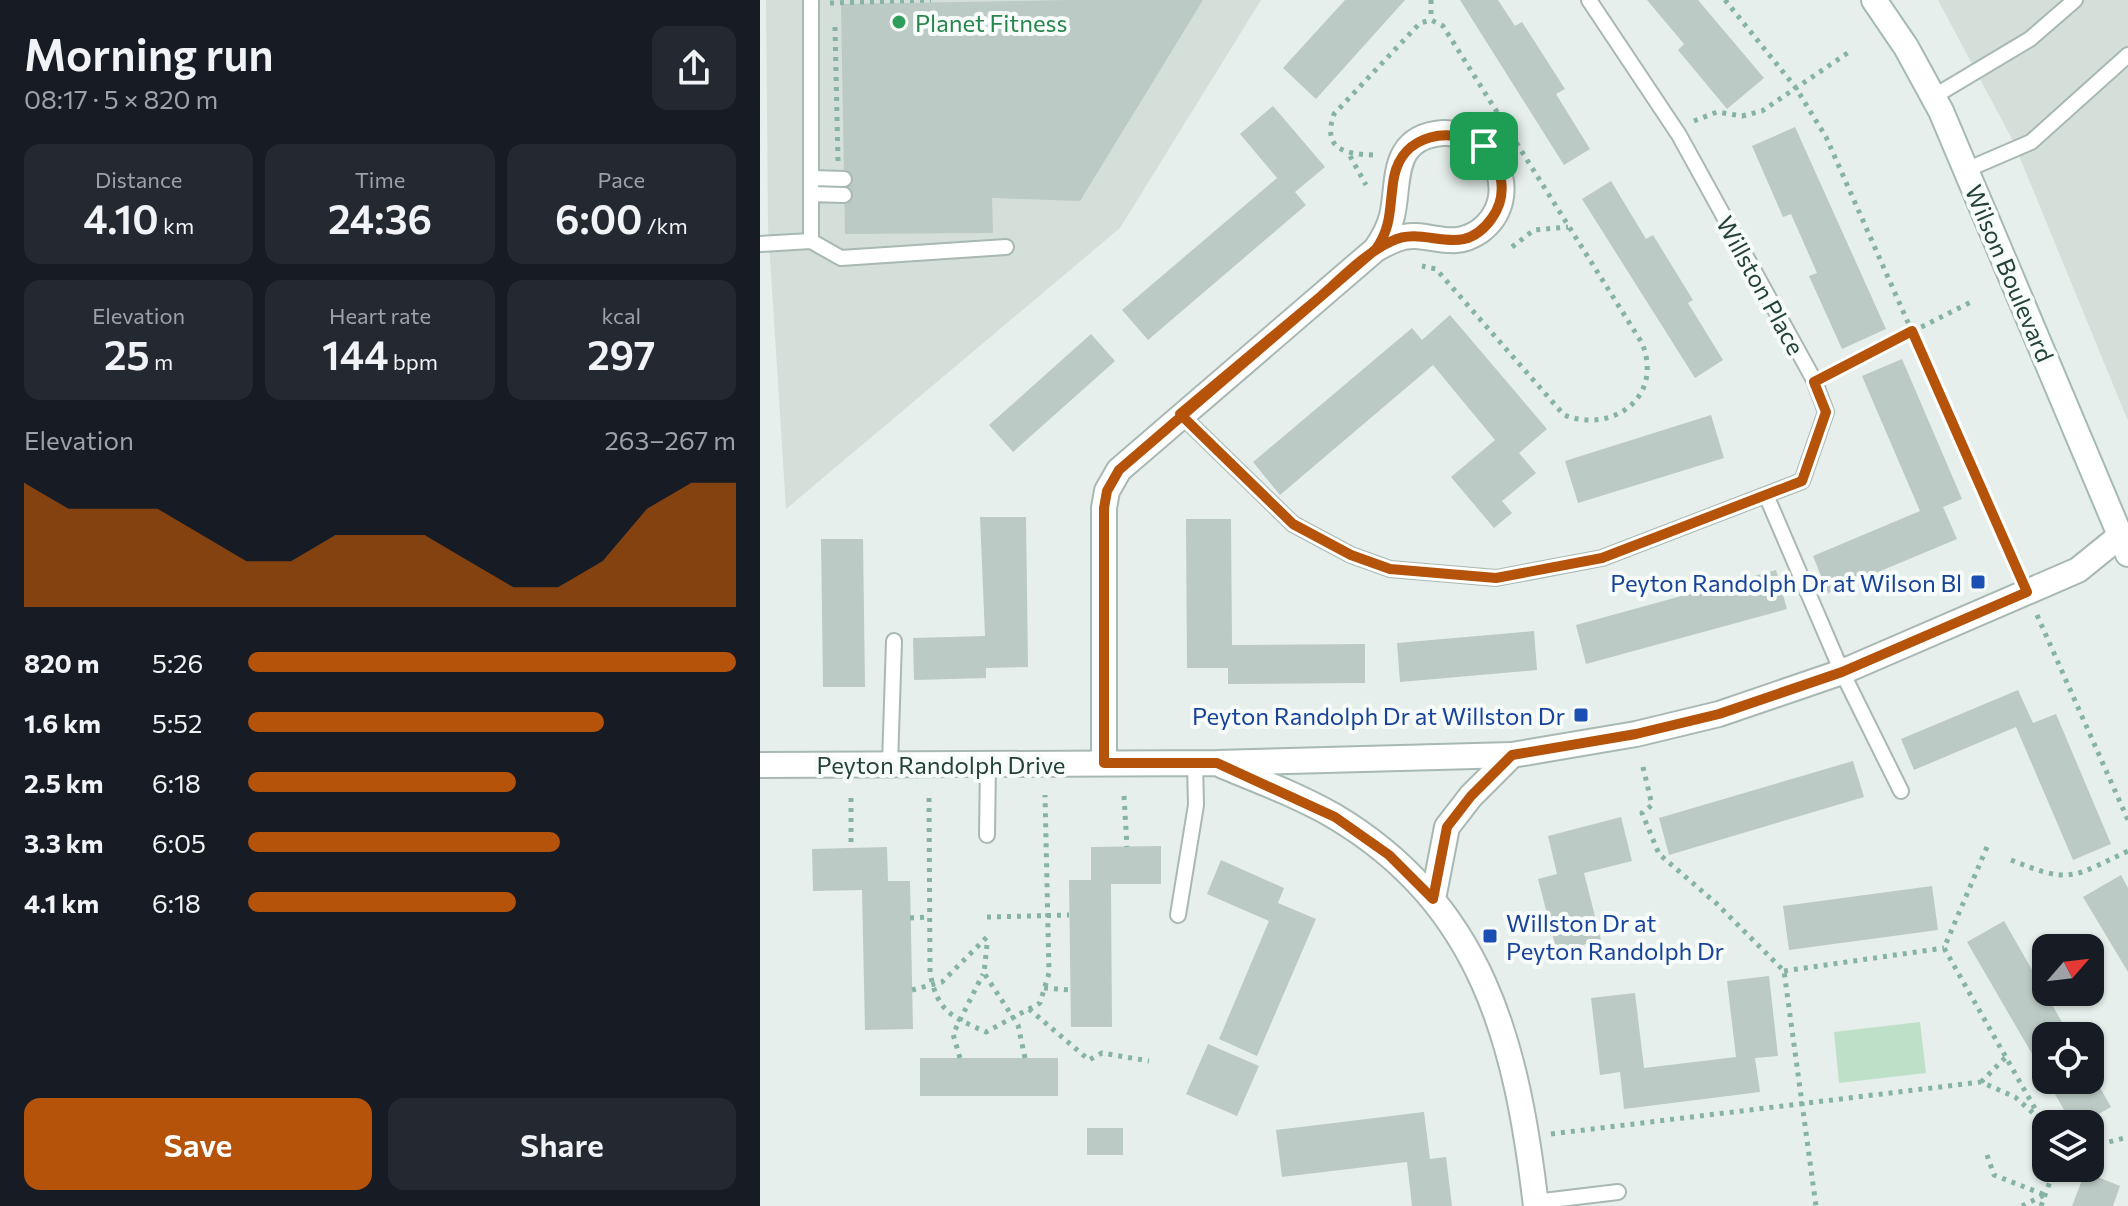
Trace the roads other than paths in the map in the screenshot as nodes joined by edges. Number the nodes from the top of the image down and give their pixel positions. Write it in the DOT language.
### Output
graph roads {
  1 [pos="811,0"];
  2 [pos="1589,0"];
  3 [pos="1874,0"];
  4 [pos="2075,0"];
  5 [pos="2128,55"];
  6 [pos="1933,97"];
  7 [pos="1966,170"];
  8 [pos="812,178"];
  9 [pos="841,178"];
  10 [pos="811,194"];
  11 [pos="844,195"];
  12 [pos="811,241"];
  13 [pos="760,244"];
  14 [pos="1006,247"];
  15 [pos="1376,249"];
  16 [pos="1180,414"];
  17 [pos="1766,495"];
  18 [pos="2125,539"];
  19 [pos="894,641"];
  20 [pos="1842,672"];
  21 [pos="1512,755"];
  22 [pos="988,763"];
  23 [pos="1104,763"];
  24 [pos="1206,763"];
  25 [pos="890,764"];
  26 [pos="760,765"];
  27 [pos="1901,791"];
  28 [pos="987,835"];
  29 [pos="1433,899"];
  30 [pos="1178,915"];
  31 [pos="1618,1192"];
  32 [pos="1535,1204"];
  1 -- 8 [label="lane"];
  2 -- 17 [label="lane, Willston Place"];
  3 -- 6 [label="street, Wilson Boulevard"];
  4 -- 6 [label="lane"];
  5 -- 7 [label="lane"];
  6 -- 7 [label="street, Wilson Boulevard"];
  7 -- 18 [label="street, Wilson Boulevard"];
  8 -- 9 [label="lane"];
  8 -- 10 [label="lane"];
  10 -- 11 [label="lane"];
  10 -- 12 [label="lane"];
  12 -- 13 [label="lane"];
  12 -- 14 [label="lane"];
  15 -- 15 [label="street"];
  15 -- 16 [label="street"];
  16 -- 17 [label="lane, Willston Place"];
  16 -- 23 [label="street"];
  17 -- 20 [label="lane"];
  18 -- 20 [label="street"];
  19 -- 25 [label="lane"];
  20 -- 21 [label="street"];
  20 -- 27 [label="lane"];
  21 -- 24 [label="street, Peyton Randolph Drive"];
  21 -- 29 [label="street"];
  22 -- 23 [label="street, Peyton Randolph Drive"];
  22 -- 25 [label="street, Peyton Randolph Drive"];
  22 -- 28 [label="lane"];
  23 -- 24 [label="street, Peyton Randolph Drive"];
  24 -- 29 [label="street"];
  24 -- 30 [label="lane"];
  25 -- 26 [label="street, Peyton Randolph Drive"];
  29 -- 32 [label="street"];
  31 -- 32 [label="lane"];
}
